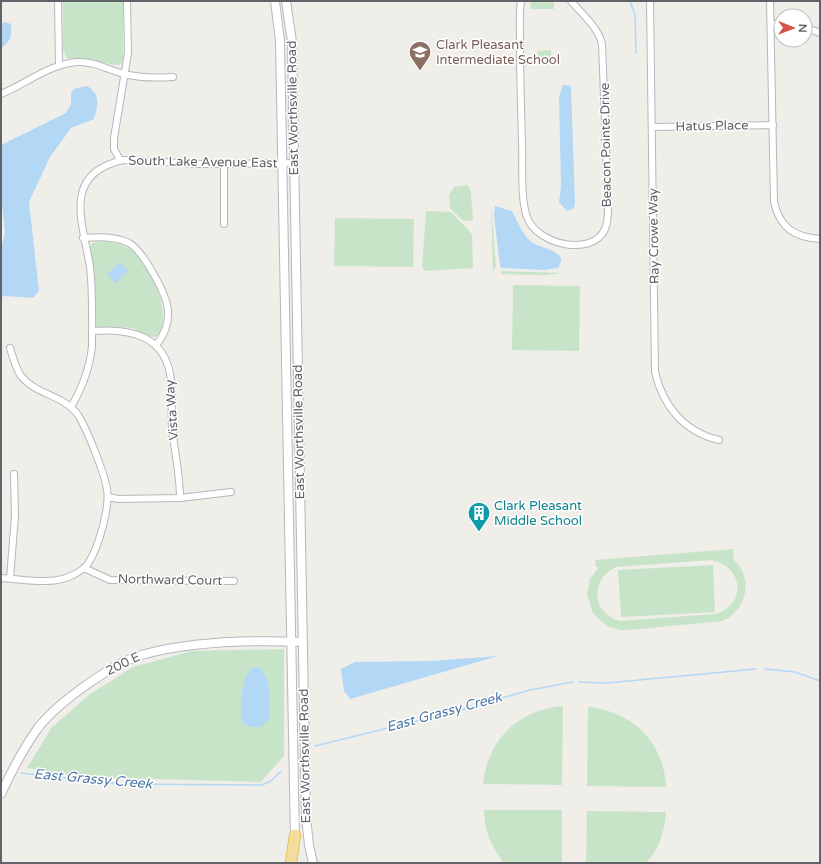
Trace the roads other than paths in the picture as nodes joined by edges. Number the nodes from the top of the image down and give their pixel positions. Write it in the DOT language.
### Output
graph roads {
  1 [pos="58,1"];
  2 [pos="127,1"];
  3 [pos="275,1"];
  4 [pos="286,1"];
  5 [pos="521,1"];
  6 [pos="650,1"];
  7 [pos="770,1"];
  8 [pos="574,2"];
  9 [pos="771,24"];
  10 [pos="60,65"];
  11 [pos="125,74"];
  12 [pos="173,77"];
  13 [pos="1,94"];
  14 [pos="773,124"];
  15 [pos="652,127"];
  16 [pos="120,160"];
  17 [pos="282,163"];
  18 [pos="294,163"];
  19 [pos="224,164"];
  20 [pos="224,224"];
  21 [pos="84,238"];
  22 [pos="820,239"];
  23 [pos="92,331"];
  24 [pos="156,345"];
  25 [pos="10,348"];
  26 [pos="71,407"];
  27 [pos="719,440"];
  28 [pos="14,474"];
  29 [pos="231,492"];
  30 [pos="108,497"];
  31 [pos="180,498"];
  32 [pos="84,568"];
  33 [pos="1,578"];
  34 [pos="10,578"];
  35 [pos="234,581"];
  36 [pos="290,641"];
  37 [pos="302,642"];
  38 [pos="1,794"];
  39 [pos="295,835"];
  40 [pos="292,863"];
  41 [pos="313,863"];
  1 -- 10 [label="street"];
  2 -- 11 [label="street"];
  3 -- 17 [label="main road, East Worthsville Road"];
  4 -- 18 [label="main road, East Worthsville Road"];
  5 -- 8 [label="street, Beacon Pointe Drive"];
  6 -- 15 [label="street, Ray Crowe Way"];
  7 -- 9 [label="street"];
  9 -- 14 [label="street"];
  10 -- 11 [label="street"];
  10 -- 13 [label="street"];
  11 -- 12 [label="street"];
  11 -- 16 [label="street"];
  14 -- 15 [label="street, Hatus Place"];
  14 -- 22 [label="street"];
  15 -- 27 [label="street, Ray Crowe Way"];
  16 -- 19 [label="street, South Lake Avenue East"];
  16 -- 21 [label="street, South Lake Avenue East"];
  17 -- 18 [label="street, South Lake Avenue East"];
  17 -- 19 [label="street, South Lake Avenue East"];
  17 -- 36 [label="main road, East Worthsville Road"];
  18 -- 37 [label="main road, East Worthsville Road"];
  19 -- 20 [label="street"];
  21 -- 23 [label="street, South Lake Avenue East"];
  21 -- 24 [label="street"];
  23 -- 24 [label="street"];
  23 -- 26 [label="street, South Lake Avenue East"];
  24 -- 31 [label="street, Vista Way"];
  25 -- 26 [label="street"];
  26 -- 30 [label="street"];
  28 -- 34 [label="street"];
  29 -- 31 [label="street"];
  30 -- 31 [label="street"];
  30 -- 32 [label="street"];
  32 -- 34 [label="street"];
  32 -- 35 [label="street, Northward Court"];
  33 -- 34 [label="street"];
  36 -- 37 [label="main road, 200 E"];
  36 -- 38 [label="main road, 200 E"];
  36 -- 39 [label="main road, East Worthsville Road"];
  37 -- 41 [label="main road, East Worthsville Road"];
  39 -- 40 [label="highway"];
}
